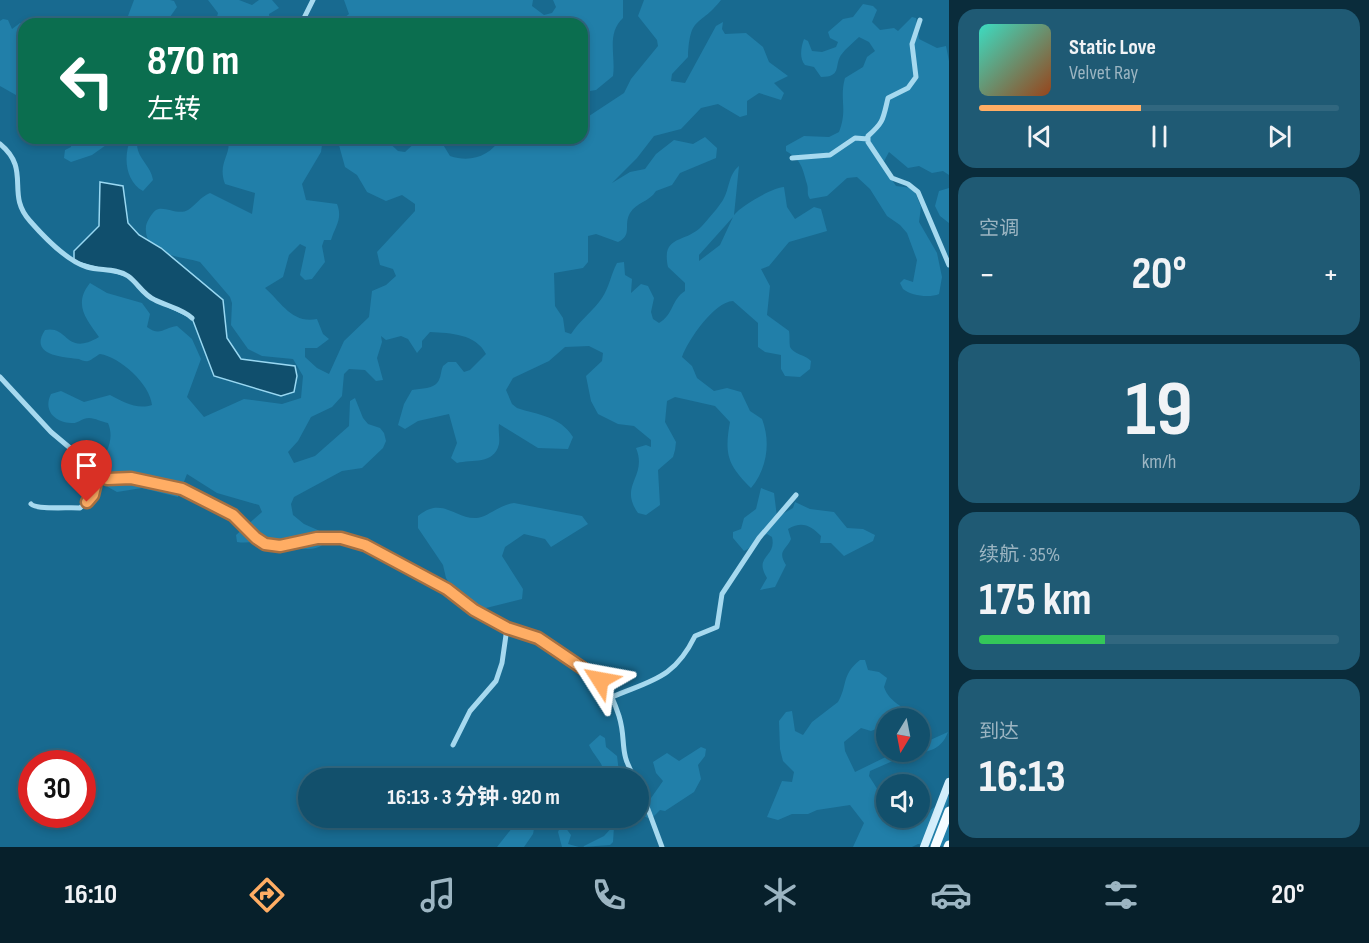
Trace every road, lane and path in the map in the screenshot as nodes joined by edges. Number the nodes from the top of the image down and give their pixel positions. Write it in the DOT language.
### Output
graph roads {
  1 [pos="313,0"];
  2 [pos="304,18"];
  3 [pos="920,20"];
  4 [pos="868,139"];
  5 [pos="0,144"];
  6 [pos="792,158"];
  7 [pos="949,265"];
  8 [pos="192,318"];
  9 [pos="0,377"];
  10 [pos="98,474"];
  11 [pos="796,495"];
  12 [pos="32,504"];
  13 [pos="507,628"];
  14 [pos="612,697"];
  15 [pos="453,745"];
  16 [pos="630,768"];
  17 [pos="949,782"];
  18 [pos="949,811"];
  19 [pos="649,812"];
  20 [pos="662,847"];
  21 [pos="924,847"];
  22 [pos="935,847"];
  1 -- 2 [label="street"];
  3 -- 4 [label="street"];
  4 -- 6 [label="street"];
  4 -- 7 [label="street"];
  5 -- 8 [label="street"];
  9 -- 10 [label="street"];
  10 -- 12 [label="street"];
  10 -- 13 [label="street"];
  11 -- 14 [label="street"];
  13 -- 14 [label="street"];
  13 -- 15 [label="street"];
  14 -- 16 [label="street"];
  17 -- 21 [label="main road"];
  18 -- 22 [label="highway"];
  19 -- 20 [label="street"];
}
